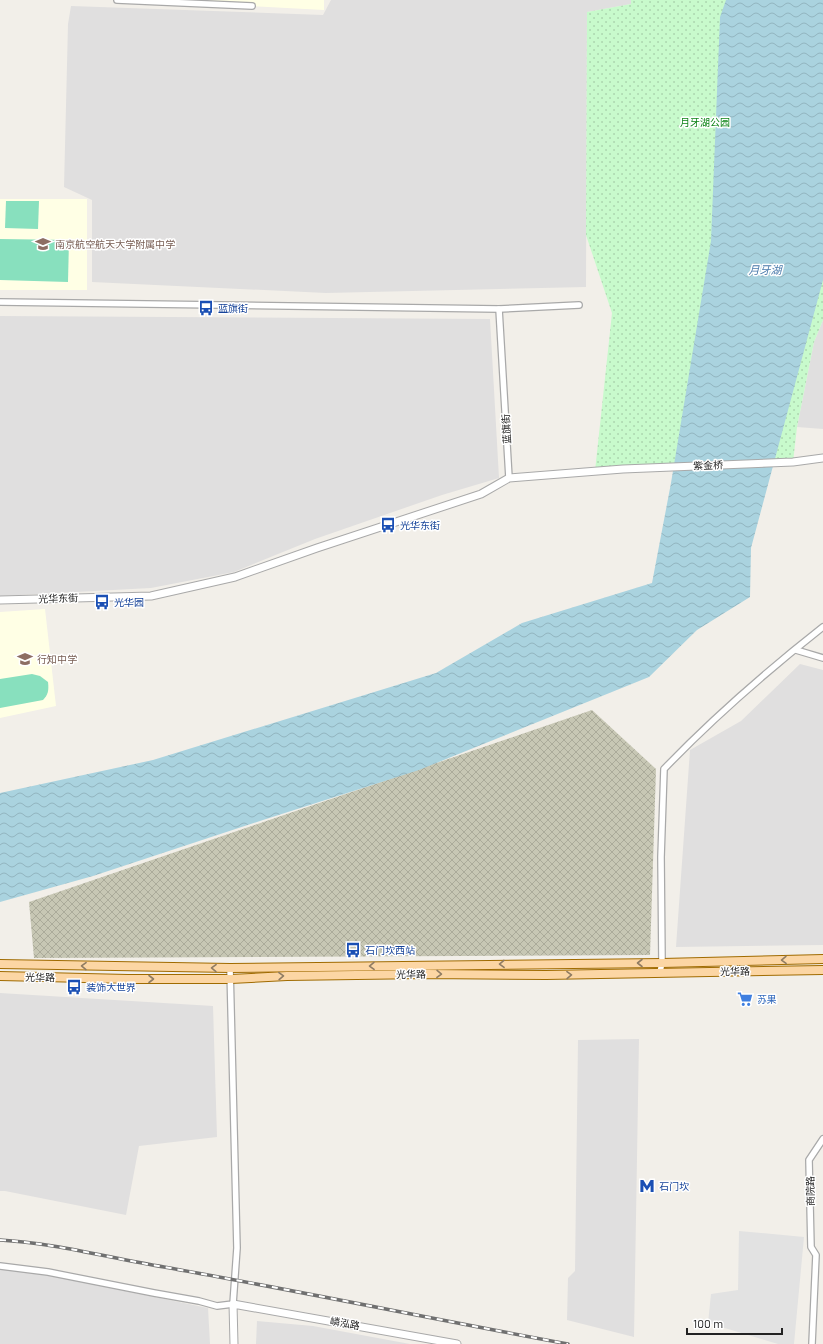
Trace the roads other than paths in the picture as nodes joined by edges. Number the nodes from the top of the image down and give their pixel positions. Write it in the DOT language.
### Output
graph roads {
  1 [pos="117,0"];
  2 [pos="252,6"];
  3 [pos="0,302"];
  4 [pos="579,305"];
  5 [pos="499,309"];
  6 [pos="823,458"];
  7 [pos="623,469"];
  8 [pos="509,478"];
  9 [pos="0,600"];
  10 [pos="823,628"];
  11 [pos="796,650"];
  12 [pos="823,658"];
  13 [pos="823,959"];
  14 [pos="662,963"];
  15 [pos="0,964"];
  16 [pos="230,968"];
  17 [pos="823,970"];
  18 [pos="660,972"];
  19 [pos="0,976"];
  20 [pos="231,979"];
  21 [pos="823,1139"];
  22 [pos="0,1266"];
  23 [pos="233,1304"];
  24 [pos="234,1344"];
  25 [pos="454,1344"];
  26 [pos="812,1344"];
  1 -- 2 [label="street"];
  3 -- 5 [label="street"];
  4 -- 5 [label="street"];
  5 -- 8 [label="street, 蓝旗街"];
  6 -- 7 [label="street, 紫金桥"];
  7 -- 8 [label="street, 光华东街"];
  8 -- 9 [label="street, 光华东街"];
  10 -- 11 [label="street"];
  11 -- 12 [label="street"];
  11 -- 14 [label="street"];
  13 -- 14 [label="main road, 光华路, one-way"];
  14 -- 16 [label="main road, 光华路, one-way"];
  14 -- 18 [label="street"];
  16 -- 15 [label="main road, 光华路, one-way"];
  16 -- 20 [label="street"];
  17 -- 18 [label="main road, 光华路"];
  20 -- 18 [label="main road, 光华路, one-way"];
  19 -- 20 [label="main road, 光华路, one-way"];
  20 -- 23 [label="street"];
  21 -- 26 [label="street, 商院路"];
  22 -- 23 [label="street"];
  23 -- 24 [label="street"];
  23 -- 25 [label="street, 嶙泓路"];
}
